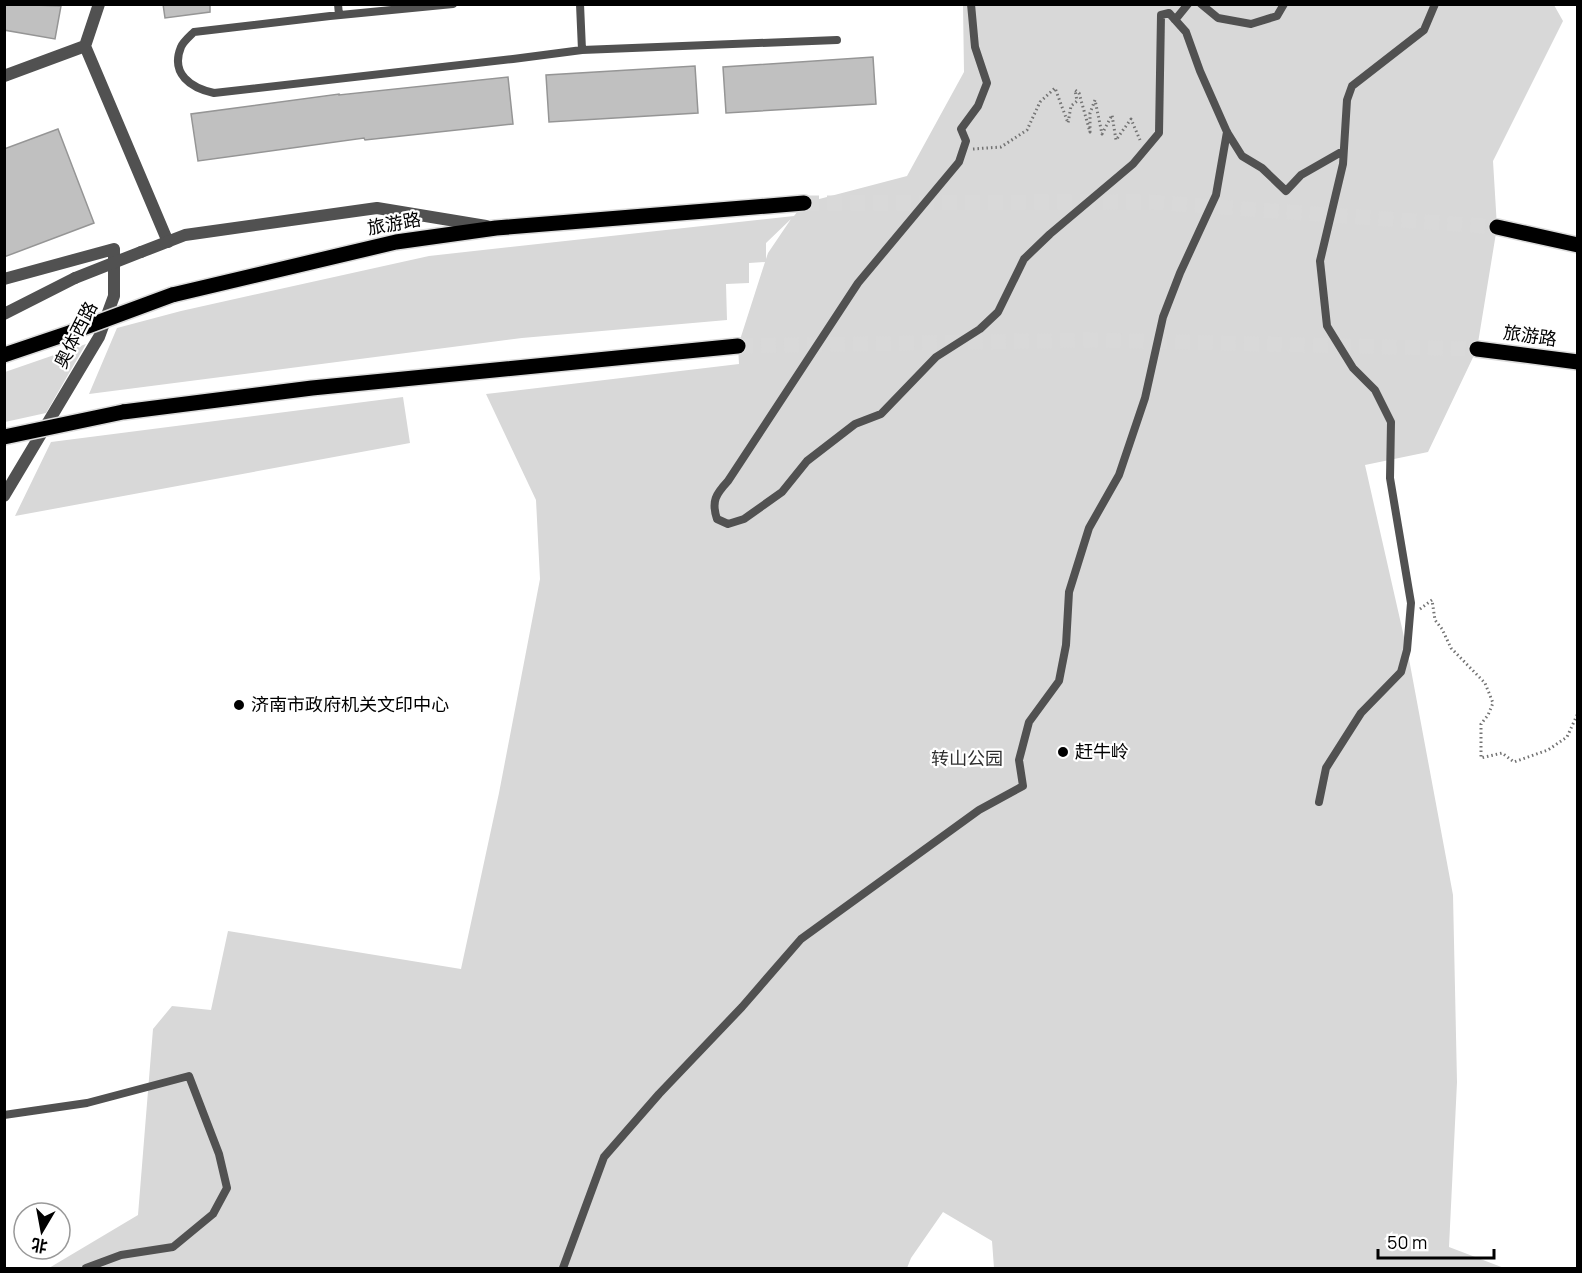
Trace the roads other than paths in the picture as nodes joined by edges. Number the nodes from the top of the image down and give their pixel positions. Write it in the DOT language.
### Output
graph roads {
  1 [pos="99,4"];
  2 [pos="338,4"];
  3 [pos="453,4"];
  4 [pos="580,4"];
  5 [pos="971,4"];
  6 [pos="1188,4"];
  7 [pos="1201,4"];
  8 [pos="1284,4"];
  9 [pos="1435,4"];
  10 [pos="339,15"];
  11 [pos="1175,20"];
  12 [pos="837,40"];
  13 [pos="84,46"];
  14 [pos="582,50"];
  15 [pos="4,76"];
  16 [pos="1227,132"];
  17 [pos="1343,151"];
  18 [pos="804,203"];
  19 [pos="1497,227"];
  20 [pos="496,228"];
  21 [pos="168,242"];
  22 [pos="1578,244"];
  23 [pos="4,279"];
  24 [pos="4,314"];
  25 [pos="738,346"];
  26 [pos="1477,349"];
  27 [pos="4,355"];
  28 [pos="1578,362"];
  29 [pos="4,436"];
  30 [pos="4,496"];
  31 [pos="1318,802"];
  32 [pos="4,1115"];
  33 [pos="86,1269"];
  34 [pos="563,1269"];
  1 -- 13 [label="street"];
  2 -- 10 [label="lane"];
  3 -- 10 [label="lane"];
  4 -- 14 [label="lane"];
  5 -- 11 [label="lane"];
  6 -- 11 [label="lane"];
  7 -- 8 [label="lane"];
  9 -- 17 [label="lane"];
  10 -- 14 [label="lane"];
  11 -- 16 [label="lane"];
  12 -- 14 [label="lane"];
  13 -- 15 [label="street"];
  13 -- 21 [label="street"];
  16 -- 17 [label="lane"];
  16 -- 34 [label="lane"];
  17 -- 31 [label="lane"];
  18 -- 20 [label="main road, 旅游路"];
  19 -- 22 [label="main road"];
  20 -- 21 [label="street"];
  20 -- 27 [label="main road, 旅游路, bridge"];
  21 -- 24 [label="street, bridge"];
  23 -- 30 [label="street, 奥体西路"];
  25 -- 29 [label="main road, bridge"];
  26 -- 28 [label="main road, 旅游路"];
  32 -- 33 [label="lane"];
}
